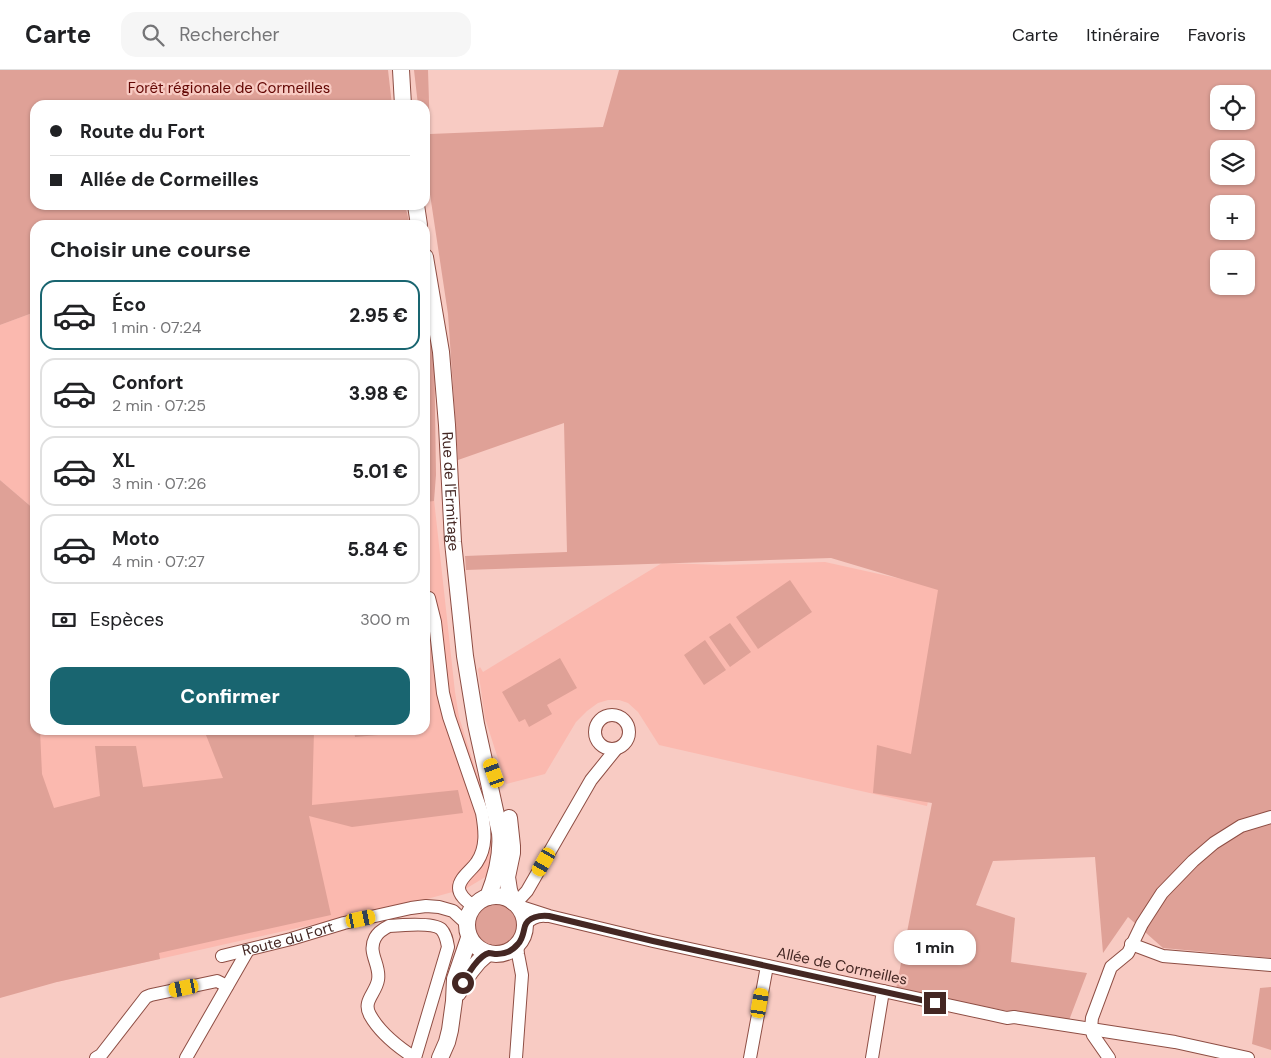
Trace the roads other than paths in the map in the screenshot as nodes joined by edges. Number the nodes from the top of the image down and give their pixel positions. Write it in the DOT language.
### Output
graph roads {
  1 [pos="400,70"];
  2 [pos="403,100"];
  3 [pos="430,287"];
  4 [pos="430,602"];
  5 [pos="477,726"];
  6 [pos="600,744"];
  7 [pos="616,749"];
  8 [pos="603,765"];
  9 [pos="1271,817"];
  10 [pos="488,897"];
  11 [pos="515,904"];
  12 [pos="473,906"];
  13 [pos="549,916"];
  14 [pos="525,926"];
  15 [pos="468,930"];
  16 [pos="1131,944"];
  17 [pos="518,945"];
  18 [pos="248,950"];
  19 [pos="488,953"];
  20 [pos="222,956"];
  21 [pos="1271,965"];
  22 [pos="766,966"];
  23 [pos="228,986"];
  24 [pos="883,991"];
  25 [pos="454,1001"];
  26 [pos="1092,1028"];
  27 [pos="96,1058"];
  28 [pos="186,1058"];
  29 [pos="415,1058"];
  30 [pos="440,1058"];
  31 [pos="516,1058"];
  32 [pos="750,1058"];
  33 [pos="872,1058"];
  34 [pos="1109,1058"];
  35 [pos="1248,1058"];
  1 -- 2 [label="street"];
  3 -- 5 [label="street, Rue de l'Ermitage"];
  4 -- 12 [label="street"];
  5 -- 10 [label="street, Rue de l'Ermitage"];
  5 -- 11 [label="street, Rue de l'Ermitage"];
  6 -- 7 [label="street"];
  6 -- 7 [label="street"];
  6 -- 8 [label="street"];
  7 -- 8 [label="street"];
  8 -- 11 [label="street"];
  9 -- 16 [label="street"];
  10 -- 11 [label="street"];
  10 -- 12 [label="street"];
  11 -- 13 [label="street, Allée de Cormeilles"];
  11 -- 14 [label="street"];
  12 -- 15 [label="street"];
  13 -- 14 [label="street"];
  13 -- 22 [label="street, Allée de Cormeilles"];
  14 -- 17 [label="street"];
  15 -- 18 [label="street, Route du Fort"];
  15 -- 19 [label="street"];
  15 -- 25 [label="street"];
  16 -- 21 [label="street"];
  16 -- 26 [label="street"];
  17 -- 19 [label="street"];
  17 -- 31 [label="street"];
  18 -- 20 [label="street, Route du Fort"];
  18 -- 23 [label="street"];
  19 -- 25 [label="street"];
  22 -- 24 [label="street, Allée de Cormeilles"];
  22 -- 32 [label="street"];
  23 -- 27 [label="street"];
  23 -- 28 [label="street"];
  24 -- 26 [label="street, Allée de Cormeilles"];
  24 -- 33 [label="street"];
  25 -- 30 [label="street"];
  26 -- 34 [label="street"];
  26 -- 35 [label="street, Allée de Cormeilles"];
  29 -- 29 [label="street"];
}
